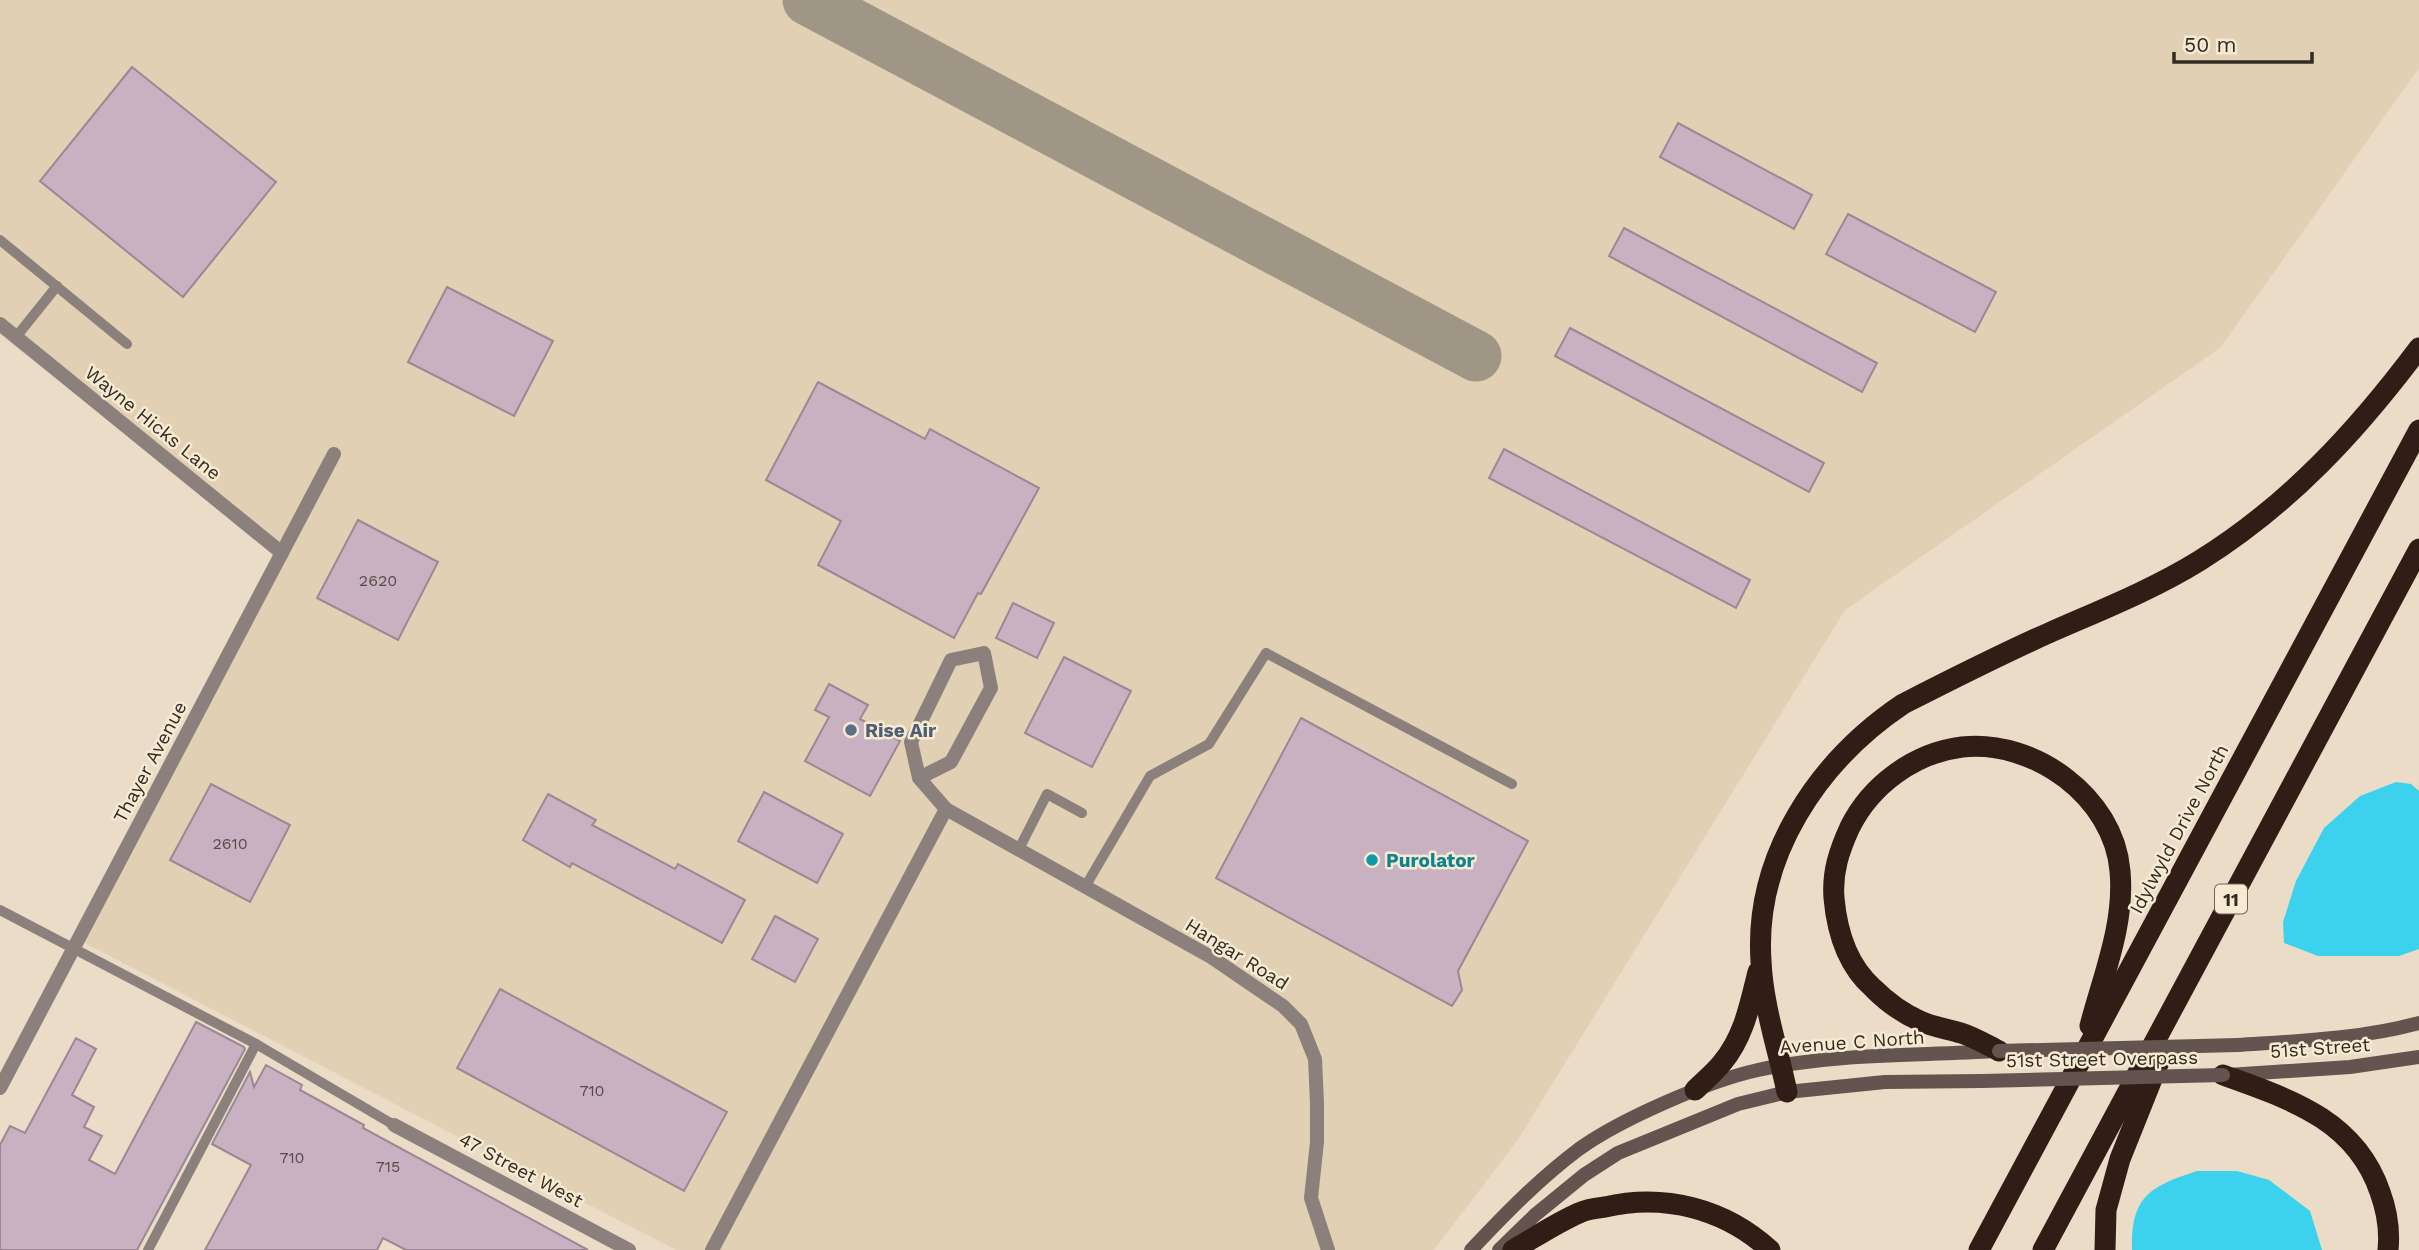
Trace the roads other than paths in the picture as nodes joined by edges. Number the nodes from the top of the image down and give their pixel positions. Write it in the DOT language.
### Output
graph roads {
  1 [pos="0,240"];
  2 [pos="57,286"];
  3 [pos="0,324"];
  4 [pos="16,337"];
  5 [pos="127,344"];
  6 [pos="2419,348"];
  7 [pos="2419,430"];
  8 [pos="334,454"];
  9 [pos="2419,549"];
  10 [pos="282,553"];
  11 [pos="919,778"];
  12 [pos="1512,784"];
  13 [pos="946,809"];
  14 [pos="1082,813"];
  15 [pos="1019,849"];
  16 [pos="1085,887"];
  17 [pos="0,910"];
  18 [pos="75,948"];
  19 [pos="2199,958"];
  20 [pos="1761,963"];
  21 [pos="2419,1023"];
  22 [pos="256,1044"];
  23 [pos="2238,1045"];
  24 [pos="1999,1051"];
  25 [pos="2419,1057"];
  26 [pos="2081,1059"];
  27 [pos="1781,1066"];
  28 [pos="2223,1075"];
  29 [pos="0,1088"];
  30 [pos="1695,1090"];
  31 [pos="1787,1091"];
  32 [pos="394,1125"];
  33 [pos="148,1250"];
  34 [pos="629,1250"];
  35 [pos="712,1250"];
  36 [pos="1328,1250"];
  37 [pos="1471,1250"];
  38 [pos="1499,1250"];
  39 [pos="1513,1250"];
  40 [pos="1770,1250"];
  41 [pos="1979,1250"];
  42 [pos="2043,1250"];
  43 [pos="2105,1250"];
  44 [pos="2388,1250"];
  1 -- 2 [label="lane"];
  2 -- 4 [label="lane"];
  2 -- 5 [label="lane"];
  3 -- 4 [label="street, Wayne Hicks Lane"];
  4 -- 10 [label="street, Wayne Hicks Lane"];
  6 -- 20 [label="highway"];
  7 -- 26 [label="highway, Idylwyld Drive North"];
  8 -- 10 [label="street, Thayer Avenue"];
  9 -- 19 [label="highway, 11"];
  10 -- 18 [label="street, Thayer Avenue"];
  11 -- 11 [label="street, Hangar Road"];
  11 -- 13 [label="street, Hangar Road"];
  12 -- 16 [label="lane"];
  13 -- 15 [label="street, Hangar Road"];
  13 -- 35 [label="street"];
  14 -- 15 [label="lane"];
  15 -- 16 [label="street, Hangar Road"];
  16 -- 36 [label="street, Hangar Road"];
  17 -- 18 [label="lane"];
  18 -- 22 [label="lane"];
  18 -- 29 [label="street, Thayer Avenue"];
  19 -- 42 [label="highway, 11"];
  19 -- 43 [label="highway"];
  20 -- 27 [label="highway"];
  20 -- 30 [label="highway"];
  21 -- 23 [label="main road, 51st Street"];
  22 -- 32 [label="lane"];
  22 -- 33 [label="lane"];
  23 -- 24 [label="main road, 51st Street Overpass, bridge"];
  24 -- 26 [label="highway"];
  24 -- 27 [label="main road, Avenue C North"];
  25 -- 28 [label="main road, 51st Street"];
  26 -- 41 [label="highway, Idylwyld Drive North"];
  27 -- 30 [label="main road, Avenue C North"];
  27 -- 31 [label="highway"];
  28 -- 31 [label="main road, 51st Street Overpass, bridge"];
  28 -- 44 [label="highway"];
  30 -- 37 [label="main road, Avenue C North"];
  31 -- 38 [label="main road"];
  32 -- 34 [label="street, 47 Street West"];
  39 -- 40 [label="highway"];
}
